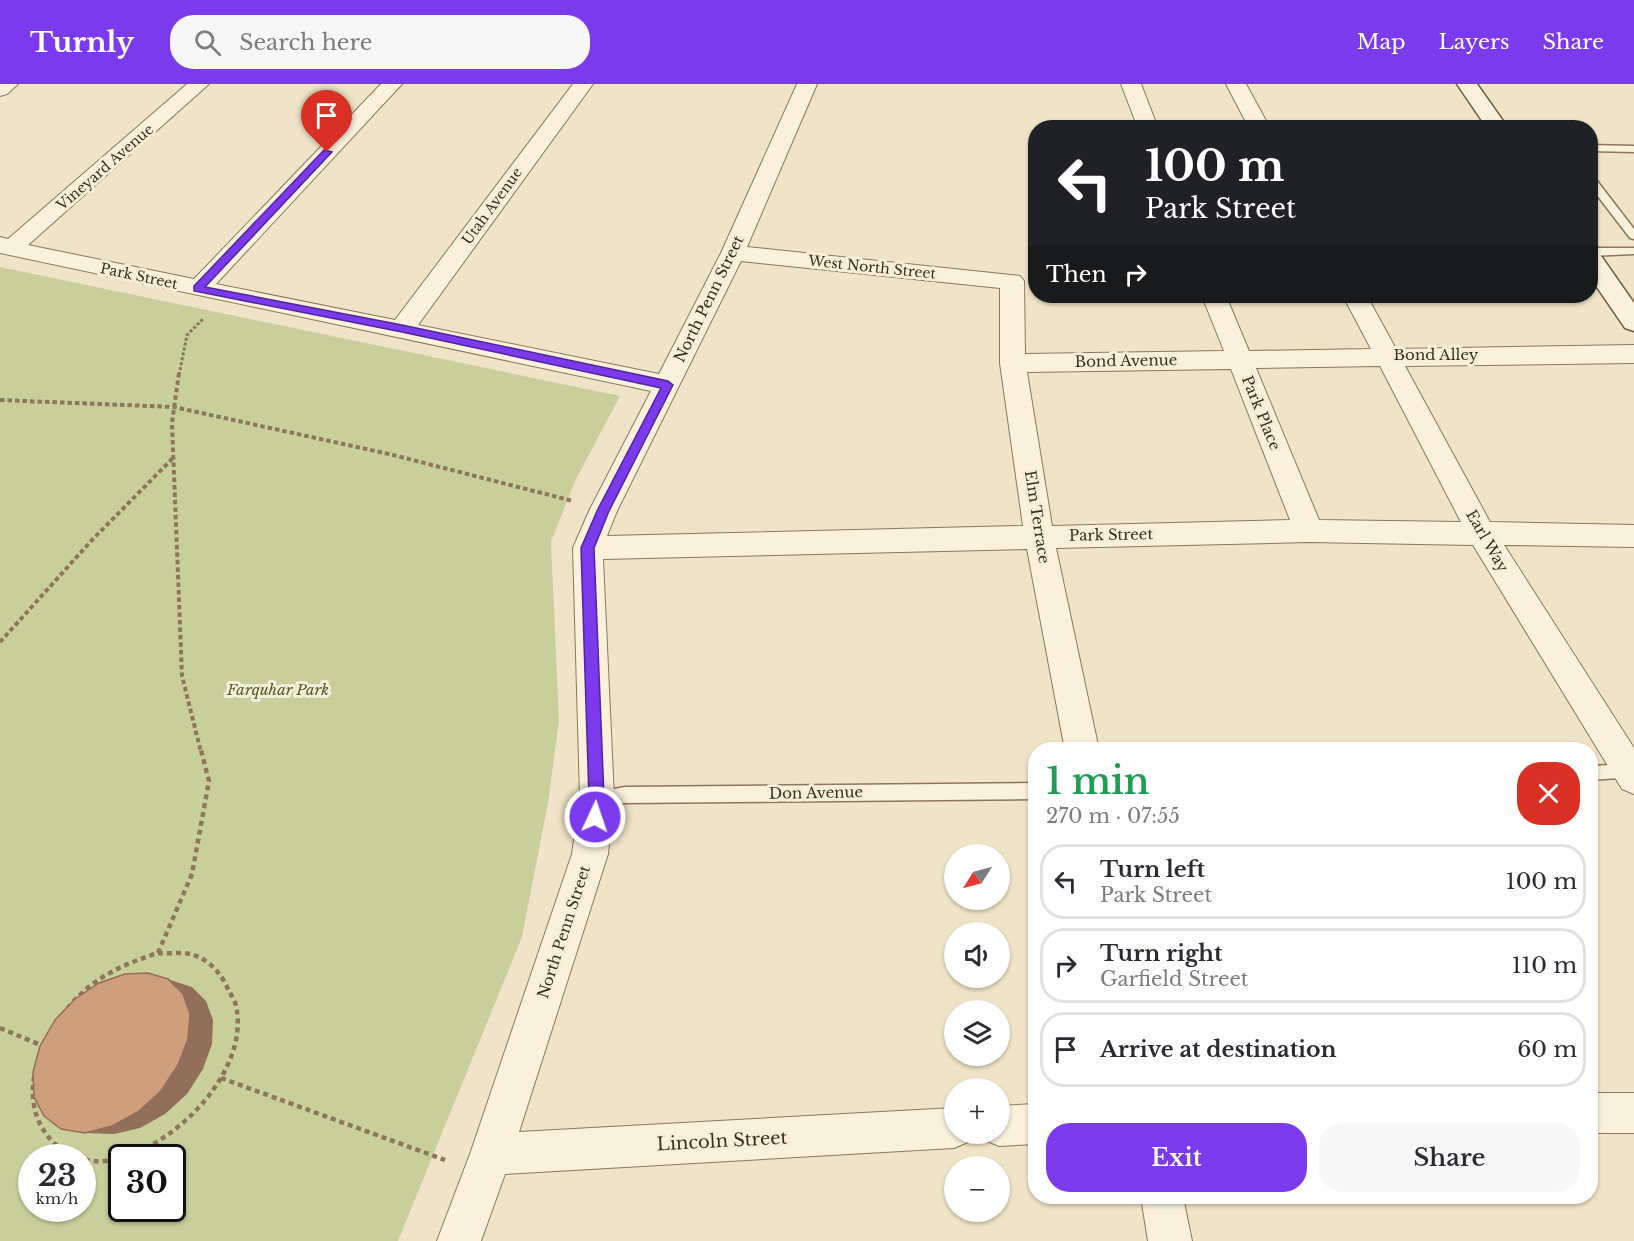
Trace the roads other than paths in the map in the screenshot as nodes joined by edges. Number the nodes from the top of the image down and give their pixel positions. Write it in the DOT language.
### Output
graph roads {
  1 [pos="8,84"];
  2 [pos="199,84"];
  3 [pos="392,84"];
  4 [pos="583,84"];
  5 [pos="807,84"];
  6 [pos="1131,84"];
  7 [pos="1236,84"];
  8 [pos="1467,84"];
  9 [pos="0,90"];
  10 [pos="1145,120"];
  11 [pos="1256,120"];
  12 [pos="1492,120"];
  13 [pos="1598,148"];
  14 [pos="1634,149"];
  15 [pos="1598,189"];
  16 [pos="1634,236"];
  17 [pos="5,246"];
  18 [pos="1634,251"];
  19 [pos="1598,252"];
  20 [pos="733,253"];
  21 [pos="1598,270"];
  22 [pos="1012,281"];
  23 [pos="198,289"];
  24 [pos="1217,303"];
  25 [pos="1359,303"];
  26 [pos="1634,322"];
  27 [pos="402,328"];
  28 [pos="1634,354"];
  29 [pos="1389,356"];
  30 [pos="1239,359"];
  31 [pos="1014,363"];
  32 [pos="668,385"];
  33 [pos="1309,531"];
  34 [pos="1482,535"];
  35 [pos="1634,536"];
  36 [pos="1039,537"];
  37 [pos="588,548"];
  38 [pos="1080,742"];
  39 [pos="1598,773"];
  40 [pos="1632,775"];
  41 [pos="1028,791"];
  42 [pos="597,798"];
  43 [pos="1598,1113"];
  44 [pos="1634,1113"];
  45 [pos="1028,1124"];
  46 [pos="1010,1125"];
  47 [pos="944,1129"];
  48 [pos="491,1154"];
  49 [pos="1163,1204"];
  50 [pos="459,1241"];
  51 [pos="1170,1241"];
  1 -- 9 [label="street"];
  2 -- 17 [label="street, Vineyard Avenue"];
  3 -- 23 [label="street"];
  4 -- 27 [label="street, Utah Avenue"];
  5 -- 20 [label="street, North Penn Street"];
  6 -- 10 [label="street"];
  7 -- 11 [label="street"];
  8 -- 12 [label="main road"];
  13 -- 14 [label="lane"];
  15 -- 16 [label="lane"];
  17 -- 23 [label="street, Park Street"];
  18 -- 19 [label="lane"];
  20 -- 22 [label="street, West North Street"];
  20 -- 32 [label="street, North Penn Street"];
  21 -- 26 [label="main road"];
  22 -- 31 [label="street, Elm Terrace"];
  23 -- 27 [label="street, Park Street"];
  24 -- 30 [label="street, Park Place"];
  25 -- 29 [label="street, Earl Way"];
  27 -- 32 [label="street, Park Street"];
  28 -- 29 [label="street, Bond Alley"];
  29 -- 30 [label="street, Bond Alley"];
  29 -- 34 [label="street, Earl Way"];
  30 -- 31 [label="street, Bond Avenue"];
  30 -- 33 [label="street, Park Place"];
  31 -- 36 [label="street, Elm Terrace"];
  32 -- 37 [label="street, North Penn Street"];
  33 -- 34 [label="street, Park Street"];
  33 -- 36 [label="street, Park Street"];
  34 -- 35 [label="street, Park Street"];
  34 -- 40 [label="street, Earl Way"];
  36 -- 37 [label="street, Park Street"];
  36 -- 38 [label="street, Elm Terrace"];
  37 -- 42 [label="street, North Penn Street"];
  39 -- 40 [label="lane"];
  41 -- 42 [label="lane, Don Avenue"];
  42 -- 48 [label="street, North Penn Street"];
  43 -- 44 [label="street"];
  45 -- 46 [label="street"];
  47 -- 48 [label="street, Lincoln Street"];
  48 -- 50 [label="street, North Penn Street"];
  49 -- 51 [label="street"];
}
